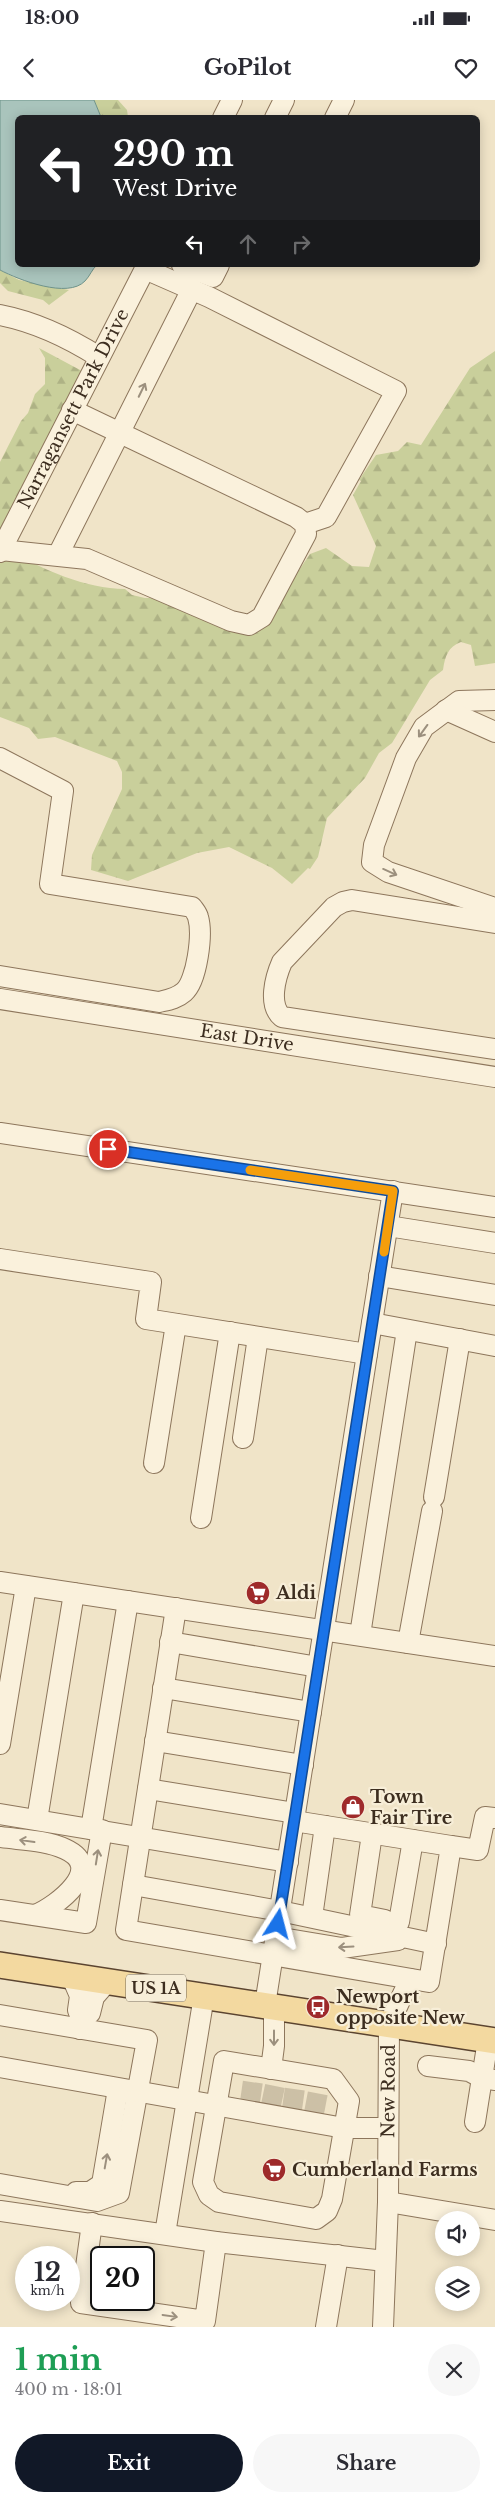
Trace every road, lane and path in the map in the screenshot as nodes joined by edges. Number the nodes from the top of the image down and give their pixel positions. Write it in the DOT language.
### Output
graph roads {
  1 [pos="232,100"];
  2 [pos="284,100"];
  3 [pos="344,100"];
  4 [pos="224,115"];
  5 [pos="276,115"];
  6 [pos="336,115"];
  7 [pos="146,267"];
  8 [pos="187,267"];
  9 [pos="218,267"];
  10 [pos="192,289"];
  11 [pos="0,315"];
  12 [pos="99,357"];
  13 [pos="72,410"];
  14 [pos="120,433"];
  15 [pos="305,524"];
  16 [pos="0,551"];
  17 [pos="58,555"];
  18 [pos="495,700"];
  19 [pos="446,710"];
  20 [pos="495,732"];
  21 [pos="0,758"];
  22 [pos="495,908"];
  23 [pos="495,923"];
  24 [pos="0,976"];
  25 [pos="0,1000"];
  26 [pos="495,1049"];
  27 [pos="495,1077"];
  28 [pos="0,1132"];
  29 [pos="393,1191"];
  30 [pos="495,1207"];
  31 [pos="388,1226"];
  32 [pos="495,1244"];
  33 [pos="0,1259"];
  34 [pos="380,1276"];
  35 [pos="495,1295"];
  36 [pos="372,1323"];
  37 [pos="176,1324"];
  38 [pos="407,1330"];
  39 [pos="230,1332"];
  40 [pos="258,1337"];
  41 [pos="460,1340"];
  42 [pos="495,1346"];
  43 [pos="367,1354"];
  44 [pos="242,1438"];
  45 [pos="154,1464"];
  46 [pos="201,1518"];
  47 [pos="0,1582"];
  48 [pos="26,1586"];
  49 [pos="74,1593"];
  50 [pos="128,1601"];
  51 [pos="176,1608"];
  52 [pos="324,1630"];
  53 [pos="360,1635"];
  54 [pos="170,1642"];
  55 [pos="408,1643"];
  56 [pos="495,1656"];
  57 [pos="318,1666"];
  58 [pos="163,1688"];
  59 [pos="311,1712"];
  60 [pos="155,1741"];
  61 [pos="0,1744"];
  62 [pos="303,1765"];
  63 [pos="148,1789"];
  64 [pos="0,1814"];
  65 [pos="294,1817"];
  66 [pos="495,1818"];
  67 [pos="36,1820"];
  68 [pos="62,1824"];
  69 [pos="325,1826"];
  70 [pos="96,1830"];
  71 [pos="372,1834"];
  72 [pos="140,1836"];
  73 [pos="0,1837"];
  74 [pos="413,1840"];
  75 [pos="451,1846"];
  76 [pos="59,1847"];
  77 [pos="288,1862"];
  78 [pos="133,1885"];
  79 [pos="0,1910"];
  80 [pos="280,1911"];
  81 [pos="42,1912"];
  82 [pos="312,1917"];
  83 [pos="399,1922"];
  84 [pos="437,1936"];
  85 [pos="412,1938"];
  86 [pos="274,1946"];
  87 [pos="0,1964"];
  88 [pos="71,1975"];
  89 [pos="410,1978"];
  90 [pos="108,1981"];
  91 [pos="204,1996"];
  92 [pos="269,2006"];
  93 [pos="0,2015"];
  94 [pos="389,2024"];
  95 [pos="81,2025"];
  96 [pos="492,2040"];
  97 [pos="428,2066"];
  98 [pos="0,2067"];
  99 [pos="488,2079"];
  100 [pos="268,2085"];
  101 [pos="118,2089"];
  102 [pos="138,2092"];
  103 [pos="186,2100"];
  104 [pos="216,2105"];
  105 [pos="475,2122"];
  106 [pos="344,2128"];
  107 [pos="388,2128"];
  108 [pos="0,2184"];
  109 [pos="44,2192"];
  110 [pos="388,2202"];
  111 [pos="0,2211"];
  112 [pos="495,2220"];
  113 [pos="92,2223"];
  114 [pos="165,2234"];
  115 [pos="216,2242"];
  116 [pos="338,2255"];
  117 [pos="385,2261"];
  118 [pos="326,2327"];
  119 [pos="383,2327"];
  1 -- 4 [label="street"];
  2 -- 5 [label="street"];
  3 -- 6 [label="street"];
  7 -- 10 [label="street"];
  7 -- 12 [label="street, Narragansett Park Drive"];
  8 -- 9 [label="street"];
  14 -- 10 [label="street, one-way"];
  10 -- 15 [label="street"];
  11 -- 12 [label="street"];
  12 -- 13 [label="street, Narragansett Park Drive"];
  13 -- 14 [label="street"];
  13 -- 16 [label="street, Narragansett Park Drive"];
  14 -- 15 [label="street"];
  14 -- 17 [label="street"];
  15 -- 17 [label="street"];
  16 -- 17 [label="street"];
  18 -- 19 [label="street"];
  19 -- 20 [label="street"];
  19 -- 22 [label="street, one-way"];
  21 -- 24 [label="street"];
  23 -- 26 [label="street"];
  25 -- 27 [label="street, East Drive"];
  28 -- 29 [label="street"];
  29 -- 30 [label="street"];
  29 -- 31 [label="street"];
  31 -- 32 [label="street"];
  31 -- 34 [label="street"];
  33 -- 37 [label="street"];
  34 -- 35 [label="street"];
  34 -- 36 [label="street"];
  36 -- 38 [label="street"];
  36 -- 43 [label="street"];
  37 -- 39 [label="street"];
  37 -- 45 [label="street"];
  38 -- 41 [label="street"];
  38 -- 53 [label="street"];
  39 -- 40 [label="street"];
  39 -- 46 [label="street"];
  40 -- 43 [label="street"];
  40 -- 44 [label="street"];
  41 -- 42 [label="street"];
  41 -- 55 [label="street"];
  43 -- 52 [label="street"];
  47 -- 48 [label="street"];
  48 -- 49 [label="street"];
  48 -- 61 [label="street"];
  49 -- 50 [label="street"];
  49 -- 67 [label="street"];
  50 -- 51 [label="street"];
  50 -- 70 [label="street"];
  51 -- 52 [label="street"];
  51 -- 54 [label="street"];
  52 -- 53 [label="street"];
  52 -- 57 [label="street"];
  53 -- 55 [label="street"];
  54 -- 57 [label="street"];
  54 -- 58 [label="street"];
  55 -- 56 [label="street"];
  57 -- 59 [label="street"];
  58 -- 59 [label="street"];
  58 -- 60 [label="street"];
  59 -- 62 [label="street"];
  60 -- 62 [label="street"];
  60 -- 63 [label="street"];
  62 -- 65 [label="street"];
  63 -- 65 [label="street"];
  63 -- 72 [label="street"];
  64 -- 67 [label="street"];
  65 -- 69 [label="street"];
  65 -- 77 [label="street"];
  66 -- 75 [label="street"];
  67 -- 68 [label="street"];
  68 -- 70 [label="street"];
  68 -- 76 [label="street"];
  69 -- 71 [label="street"];
  69 -- 82 [label="street"];
  70 -- 72 [label="street"];
  81 -- 70 [label="street, one-way"];
  71 -- 74 [label="street"];
  71 -- 83 [label="street"];
  72 -- 77 [label="street"];
  72 -- 78 [label="street"];
  76 -- 73 [label="street, one-way"];
  74 -- 75 [label="street"];
  74 -- 83 [label="street"];
  75 -- 84 [label="street"];
  76 -- 81 [label="street"];
  77 -- 80 [label="street"];
  78 -- 80 [label="street"];
  78 -- 86 [label="street"];
  79 -- 81 [label="street"];
  80 -- 82 [label="street"];
  80 -- 86 [label="street"];
  82 -- 85 [label="street"];
  83 -- 84 [label="street"];
  84 -- 85 [label="street"];
  84 -- 89 [label="street"];
  85 -- 86 [label="street, one-way"];
  86 -- 89 [label="street"];
  86 -- 92 [label="street"];
  87 -- 88 [label="main road, US 1A"];
  88 -- 90 [label="main road, US 1A"];
  88 -- 95 [label="street"];
  89 -- 94 [label="street, New Road"];
  90 -- 91 [label="main road, US 1A"];
  90 -- 95 [label="street"];
  91 -- 92 [label="main road, US 1A"];
  91 -- 103 [label="street"];
  92 -- 94 [label="main road, US 1A"];
  92 -- 100 [label="street, one-way"];
  93 -- 95 [label="street"];
  94 -- 96 [label="main road, US 1A"];
  94 -- 107 [label="street, New Road"];
  95 -- 102 [label="street"];
  96 -- 99 [label="street"];
  97 -- 99 [label="street"];
  98 -- 101 [label="street"];
  99 -- 105 [label="street"];
  100 -- 104 [label="street"];
  100 -- 104 [label="street"];
  100 -- 106 [label="street"];
  100 -- 106 [label="street"];
  101 -- 102 [label="street"];
  109 -- 101 [label="street, one-way"];
  102 -- 103 [label="street"];
  102 -- 109 [label="street"];
  103 -- 104 [label="street"];
  103 -- 114 [label="street"];
  104 -- 106 [label="street"];
  106 -- 107 [label="street"];
  107 -- 110 [label="street, New Road"];
  108 -- 109 [label="street"];
  110 -- 112 [label="street"];
  110 -- 117 [label="street, New Road"];
  111 -- 113 [label="street"];
  113 -- 114 [label="street"];
  113 -- 115 [label="street, one-way"];
  114 -- 115 [label="street"];
  115 -- 116 [label="street"];
  116 -- 117 [label="street"];
  116 -- 118 [label="street"];
  117 -- 119 [label="street, New Road"];
}
